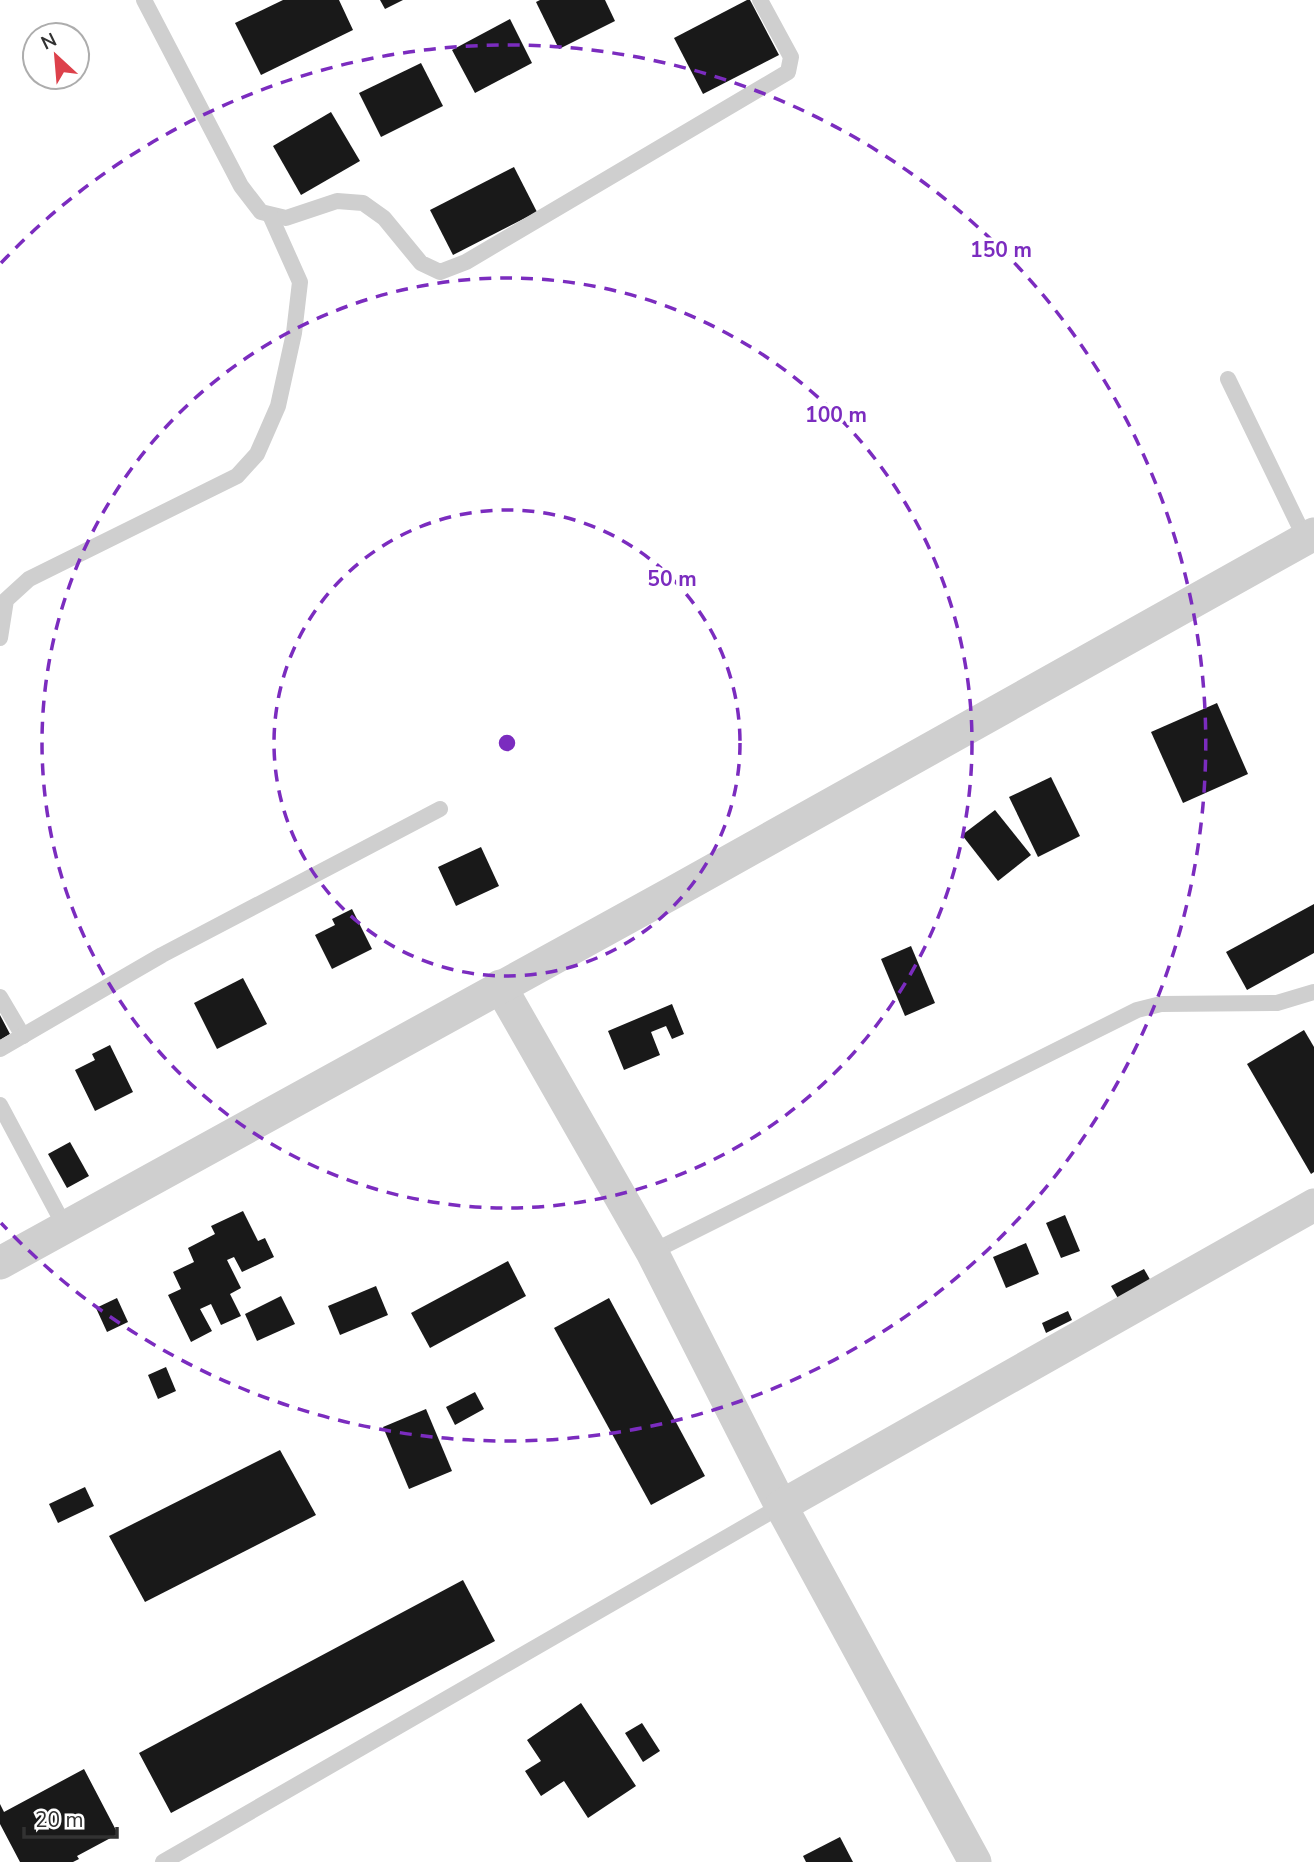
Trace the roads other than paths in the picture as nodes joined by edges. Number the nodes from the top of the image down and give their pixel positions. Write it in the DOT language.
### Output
graph roads {
  1 [pos="144,0"];
  2 [pos="760,0"];
  3 [pos="270,215"];
  4 [pos="1227,379"];
  5 [pos="1310,536"];
  6 [pos="0,638"];
  7 [pos="440,808"];
  8 [pos="500,986"];
  9 [pos="1314,992"];
  10 [pos="0,998"];
  11 [pos="23,1036"];
  12 [pos="0,1049"];
  13 [pos="0,1105"];
  14 [pos="1314,1205"];
  15 [pos="65,1227"];
  16 [pos="652,1252"];
  17 [pos="0,1263"];
  18 [pos="781,1506"];
  19 [pos="163,1862"];
  20 [pos="975,1862"];
  1 -- 3 [label="lane"];
  2 -- 3 [label="lane"];
  3 -- 6 [label="lane"];
  4 -- 5 [label="lane"];
  5 -- 8 [label="street"];
  7 -- 11 [label="lane"];
  8 -- 15 [label="street"];
  8 -- 16 [label="street"];
  9 -- 16 [label="lane"];
  10 -- 11 [label="lane"];
  11 -- 12 [label="lane"];
  13 -- 15 [label="lane"];
  14 -- 18 [label="street"];
  15 -- 17 [label="street"];
  16 -- 18 [label="street"];
  18 -- 19 [label="lane"];
  18 -- 20 [label="street"];
}
